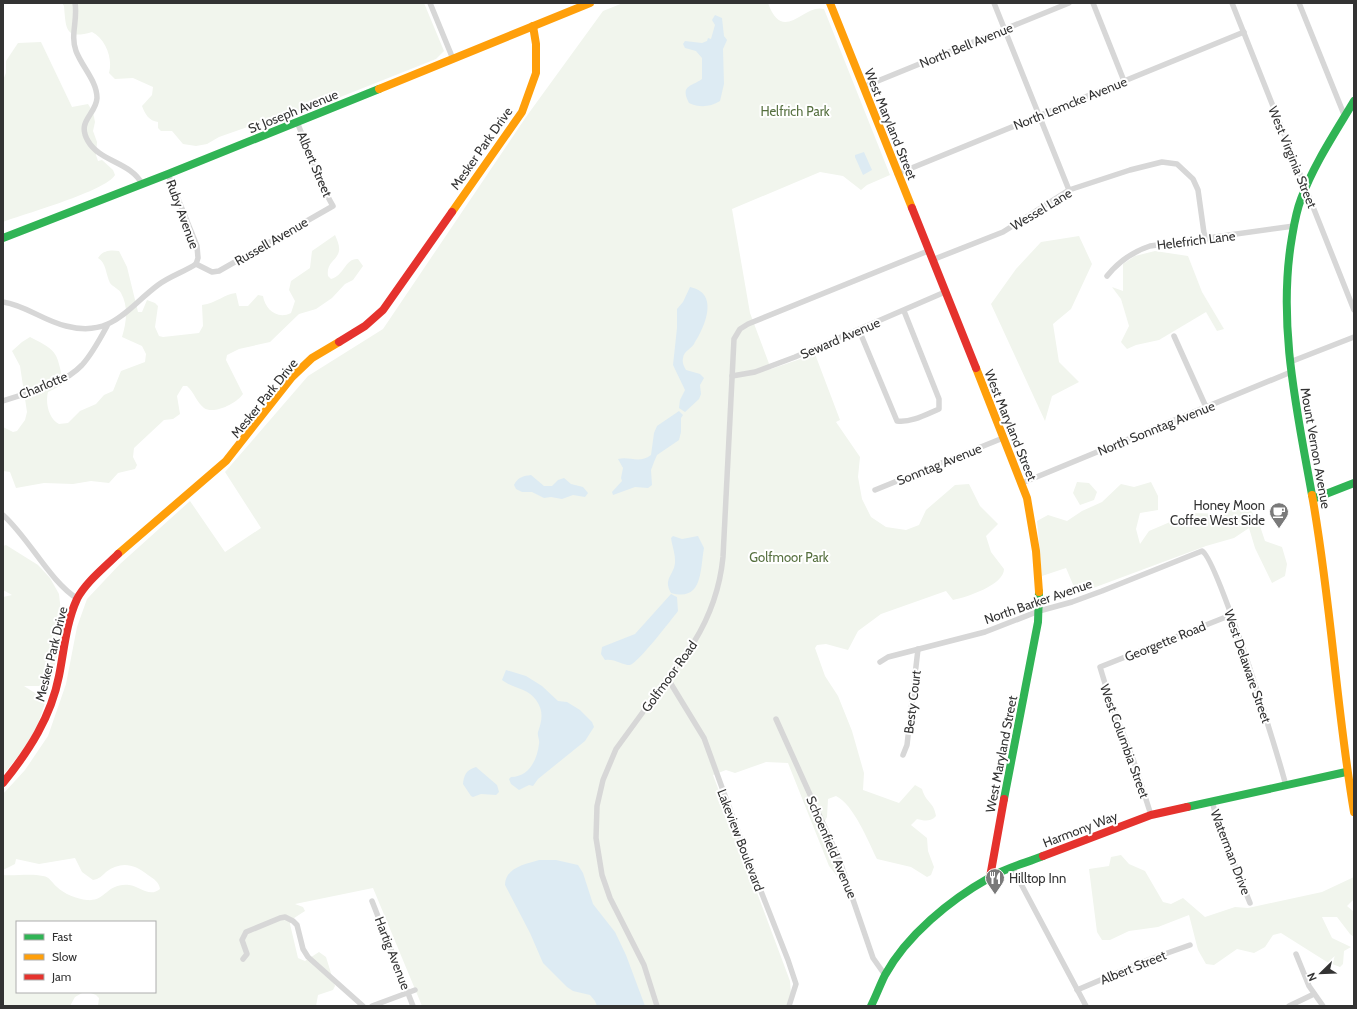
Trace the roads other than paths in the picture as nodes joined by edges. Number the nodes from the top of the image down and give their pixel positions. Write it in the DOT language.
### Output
graph roads {
  1 [pos="75,3"];
  2 [pos="430,3"];
  3 [pos="590,3"];
  4 [pos="830,3"];
  5 [pos="994,3"];
  6 [pos="1069,3"];
  7 [pos="1093,3"];
  8 [pos="1232,3"];
  9 [pos="1299,3"];
  10 [pos="533,26"];
  11 [pos="1004,29"];
  12 [pos="1244,32"];
  13 [pos="453,59"];
  14 [pos="1124,81"];
  15 [pos="863,87"];
  16 [pos="1354,101"];
  17 [pos="1038,116"];
  18 [pos="1345,117"];
  19 [pos="297,122"];
  20 [pos="168,174"];
  21 [pos="897,174"];
  22 [pos="142,184"];
  23 [pos="1306,189"];
  24 [pos="1069,190"];
  25 [pos="333,206"];
  26 [pos="1294,226"];
  27 [pos="3,238"];
  28 [pos="1207,239"];
  29 [pos="928,251"];
  30 [pos="932,260"];
  31 [pos="196,264"];
  32 [pos="209,271"];
  33 [pos="1107,276"];
  34 [pos="945,292"];
  35 [pos="3,302"];
  36 [pos="1354,310"];
  37 [pos="904,311"];
  38 [pos="107,326"];
  39 [pos="859,330"];
  40 [pos="1174,336"];
  41 [pos="1354,336"];
  42 [pos="1290,362"];
  43 [pos="1291,372"];
  44 [pos="732,376"];
  45 [pos="3,400"];
  46 [pos="1206,407"];
  47 [pos="1003,438"];
  48 [pos="1022,483"];
  49 [pos="1354,483"];
  50 [pos="875,490"];
  51 [pos="1313,499"];
  52 [pos="3,515"];
  53 [pos="1201,551"];
  54 [pos="78,599"];
  55 [pos="1039,611"];
  56 [pos="1231,615"];
  57 [pos="918,648"];
  58 [pos="880,662"];
  59 [pos="1100,667"];
  60 [pos="668,679"];
  61 [pos="776,719"];
  62 [pos="904,755"];
  63 [pos="1350,771"];
  64 [pos="3,783"];
  65 [pos="1286,786"];
  66 [pos="1212,801"];
  67 [pos="1354,812"];
  68 [pos="1151,815"];
  69 [pos="1012,867"];
  70 [pos="990,877"];
  71 [pos="372,900"];
  72 [pos="1250,903"];
  73 [pos="1190,945"];
  74 [pos="1296,954"];
  75 [pos="243,959"];
  76 [pos="885,975"];
  77 [pos="415,990"];
  78 [pos="1077,990"];
  79 [pos="408,993"];
  80 [pos="1314,994"];
  81 [pos="363,1006"];
  82 [pos="372,1006"];
  83 [pos="413,1006"];
  84 [pos="657,1006"];
  85 [pos="789,1006"];
  86 [pos="871,1006"];
  87 [pos="1086,1006"];
  88 [pos="1289,1006"];
  89 [pos="1323,1006"];
  1 -- 22 [label="street"];
  2 -- 13 [label="street"];
  3 -- 10 [label="street, St Joseph Avenue"];
  4 -- 15 [label="street, West Maryland Street"];
  5 -- 11 [label="street"];
  6 -- 11 [label="street, North Bell Avenue"];
  7 -- 14 [label="street"];
  8 -- 12 [label="street, West Virginia Street"];
  9 -- 18 [label="street"];
  10 -- 13 [label="street, St Joseph Avenue"];
  10 -- 54 [label="street, Mesker Park Drive"];
  11 -- 15 [label="street, North Bell Avenue"];
  11 -- 17 [label="street"];
  12 -- 14 [label="street, North Lemcke Avenue"];
  12 -- 23 [label="street, West Virginia Street"];
  13 -- 19 [label="street, St Joseph Avenue"];
  14 -- 17 [label="street, North Lemcke Avenue"];
  15 -- 21 [label="street, West Maryland Street"];
  16 -- 18 [label="street, Mount Vernon Avenue"];
  17 -- 21 [label="street, North Lemcke Avenue"];
  17 -- 24 [label="street"];
  18 -- 23 [label="street, Mount Vernon Avenue"];
  19 -- 20 [label="street, St Joseph Avenue"];
  19 -- 25 [label="street, Albert Street"];
  20 -- 22 [label="street, St Joseph Avenue"];
  20 -- 31 [label="street, Ruby Avenue"];
  21 -- 29 [label="street, West Maryland Street"];
  22 -- 27 [label="street, St Joseph Avenue"];
  23 -- 26 [label="street, Mount Vernon Avenue"];
  23 -- 36 [label="street, West Virginia Street"];
  24 -- 28 [label="street, Wessel Lane"];
  24 -- 30 [label="street, Wessel Lane"];
  25 -- 32 [label="street, Russell Avenue"];
  26 -- 28 [label="street, Helefrich Lane"];
  26 -- 42 [label="street, Mount Vernon Avenue"];
  28 -- 33 [label="street, Helefrich Lane"];
  29 -- 30 [label="street, West Maryland Street"];
  29 -- 44 [label="street, Golfmoor Road"];
  30 -- 34 [label="street, West Maryland Street"];
  31 -- 32 [label="street, Ruby Avenue"];
  31 -- 38 [label="street"];
  34 -- 37 [label="street, Seward Avenue"];
  34 -- 47 [label="street, West Maryland Street"];
  35 -- 38 [label="street"];
  37 -- 39 [label="street, Seward Avenue"];
  37 -- 39 [label="street"];
  38 -- 45 [label="street, Charlotte"];
  39 -- 44 [label="street, Seward Avenue"];
  40 -- 46 [label="street"];
  41 -- 42 [label="street"];
  42 -- 43 [label="street, Mount Vernon Avenue"];
  43 -- 46 [label="street, North Sonntag Avenue"];
  43 -- 51 [label="street, Mount Vernon Avenue"];
  44 -- 60 [label="street, Golfmoor Road"];
  46 -- 48 [label="street, North Sonntag Avenue"];
  47 -- 48 [label="street, West Maryland Street"];
  47 -- 50 [label="street, Sonntag Avenue"];
  48 -- 55 [label="street, West Maryland Street"];
  49 -- 51 [label="street"];
  51 -- 63 [label="street, Mount Vernon Avenue"];
  52 -- 54 [label="street"];
  53 -- 55 [label="street, North Barker Avenue"];
  53 -- 56 [label="street, West Delaware Street"];
  54 -- 64 [label="street, Mesker Park Drive"];
  55 -- 57 [label="street, North Barker Avenue"];
  55 -- 70 [label="street, West Maryland Street"];
  56 -- 59 [label="street, Georgette Road"];
  56 -- 65 [label="street, West Delaware Street"];
  57 -- 58 [label="street, North Barker Avenue"];
  57 -- 62 [label="street, Besty Court"];
  59 -- 68 [label="street, West Columbia Street"];
  60 -- 84 [label="street, Golfmoor Road"];
  60 -- 85 [label="street, Lakeview Boulevard"];
  61 -- 76 [label="street, Schoenfield Avenue"];
  63 -- 65 [label="street, Harmony Way"];
  63 -- 67 [label="street, Mount Vernon Avenue"];
  65 -- 66 [label="street, Harmony Way"];
  66 -- 68 [label="street, Harmony Way"];
  66 -- 72 [label="street, Waterman Drive"];
  68 -- 69 [label="street, Harmony Way"];
  69 -- 70 [label="street, Harmony Way"];
  69 -- 78 [label="street"];
  70 -- 76 [label="street, Harmony Way"];
  71 -- 79 [label="street, Hartig Avenue"];
  73 -- 78 [label="street, Albert Street"];
  74 -- 80 [label="street"];
  75 -- 81 [label="street"];
  76 -- 86 [label="street, Harmony Way"];
  77 -- 79 [label="street"];
  78 -- 87 [label="street"];
  79 -- 82 [label="street"];
  79 -- 83 [label="street, Hartig Avenue"];
  80 -- 88 [label="street"];
  80 -- 89 [label="street"];
}
